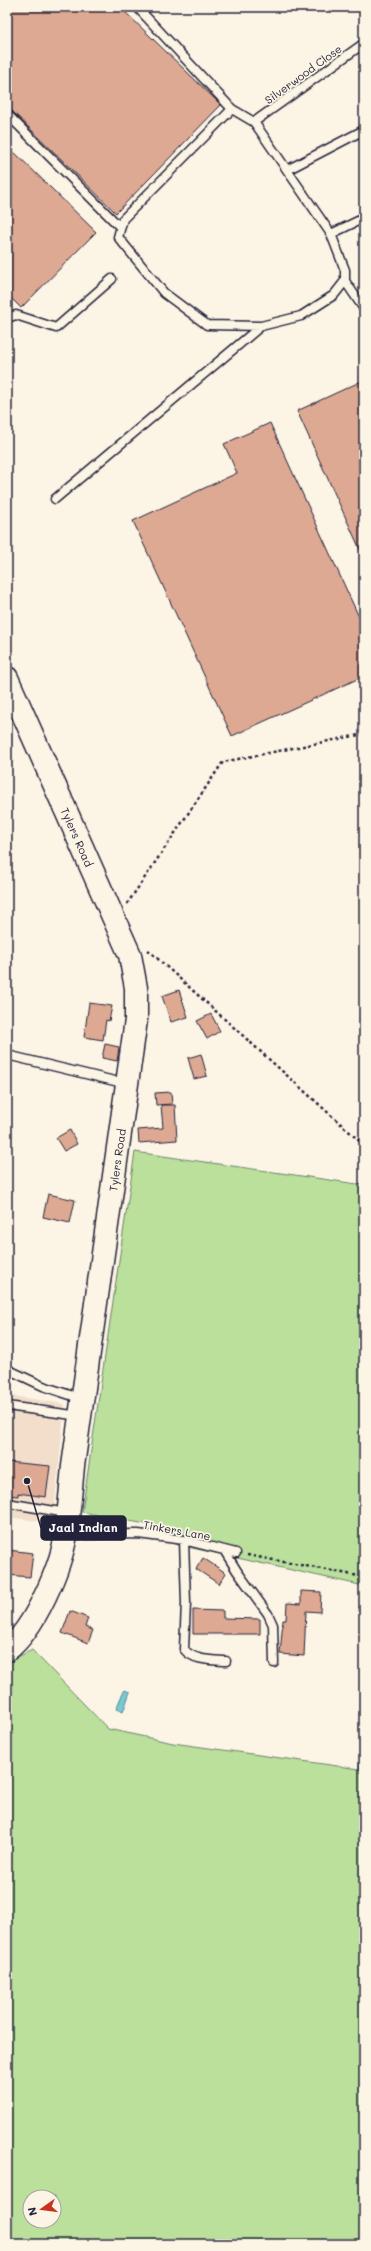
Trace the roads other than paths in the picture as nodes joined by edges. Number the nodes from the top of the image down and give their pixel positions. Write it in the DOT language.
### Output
graph roads {
  1 [pos="138,7"];
  2 [pos="364,46"];
  3 [pos="232,109"];
  4 [pos="7,114"];
  5 [pos="254,122"];
  6 [pos="364,130"];
  7 [pos="287,170"];
  8 [pos="364,218"];
  9 [pos="120,227"];
  10 [pos="331,234"];
  11 [pos="112,279"];
  12 [pos="345,281"];
  13 [pos="364,309"];
  14 [pos="7,318"];
  15 [pos="261,326"];
  16 [pos="55,499"];
  17 [pos="7,678"];
  18 [pos="7,1055"];
  19 [pos="128,1084"];
  20 [pos="7,1369"];
  21 [pos="7,1406"];
  22 [pos="82,1408"];
  23 [pos="7,1503"];
  24 [pos="68,1513"];
  25 [pos="66,1535"];
  26 [pos="184,1540"];
  27 [pos="224,1550"];
  28 [pos="236,1553"];
  29 [pos="7,1650"];
  30 [pos="226,1661"];
  31 [pos="274,1663"];
  1 -- 3 [label="lane"];
  2 -- 5 [label="lane, Silverwood Close"];
  3 -- 5 [label="lane"];
  3 -- 9 [label="lane"];
  4 -- 9 [label="lane"];
  5 -- 7 [label="lane"];
  6 -- 7 [label="lane"];
  7 -- 10 [label="lane"];
  8 -- 10 [label="lane"];
  9 -- 15 [label="lane"];
  10 -- 12 [label="lane"];
  11 -- 14 [label="lane"];
  12 -- 13 [label="lane"];
  12 -- 15 [label="lane"];
  15 -- 16 [label="lane"];
  17 -- 19 [label="street, Tylers Road"];
  18 -- 19 [label="lane"];
  19 -- 22 [label="street, Tylers Road"];
  20 -- 22 [label="lane"];
  21 -- 22 [label="lane"];
  22 -- 24 [label="street, Tylers Road"];
  23 -- 24 [label="lane"];
  24 -- 25 [label="street, Tylers Road"];
  25 -- 26 [label="lane, Tinkers Lane"];
  25 -- 29 [label="street, Tylers Road"];
  26 -- 27 [label="lane, Tinkers Lane"];
  26 -- 30 [label="lane"];
  27 -- 28 [label="lane, Tinkers Lane"];
  27 -- 31 [label="lane"];
}
